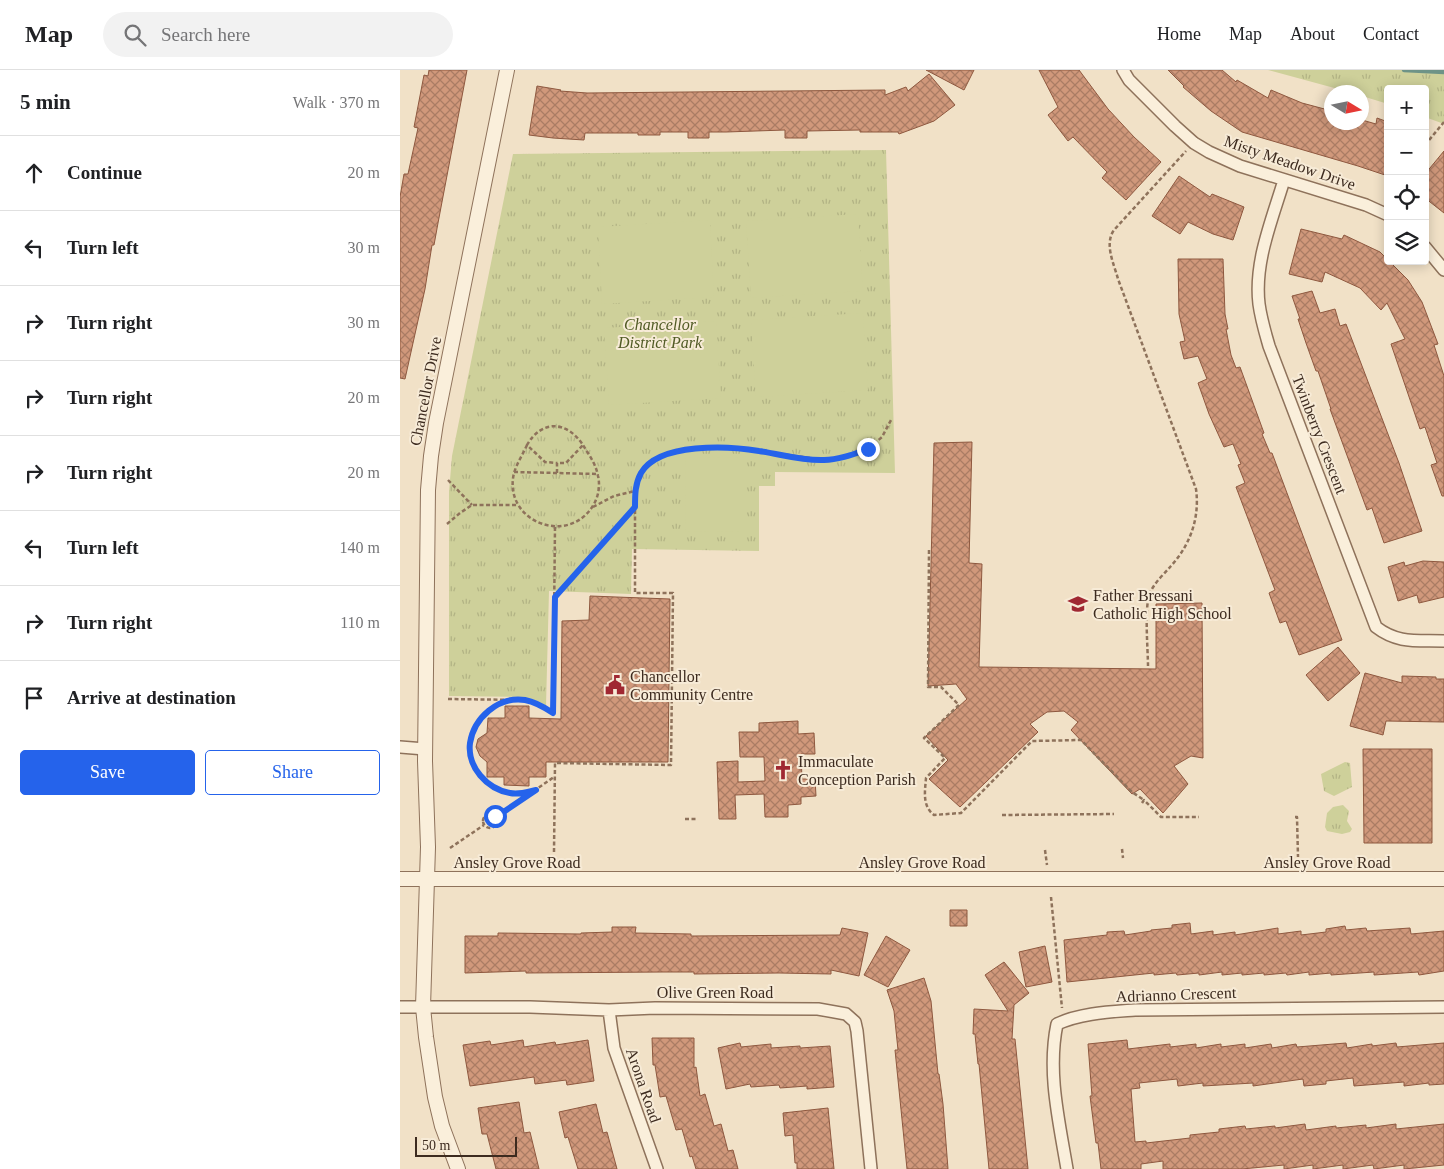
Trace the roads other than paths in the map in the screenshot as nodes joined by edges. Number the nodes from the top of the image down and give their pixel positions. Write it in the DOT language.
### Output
graph roads {
  1 [pos="507,70"];
  2 [pos="1124,70"];
  3 [pos="1284,180"];
  4 [pos="1384,213"];
  5 [pos="1429,252"];
  6 [pos="1444,270"];
  7 [pos="1444,641"];
  8 [pos="400,747"];
  9 [pos="425,749"];
  10 [pos="400,879"];
  11 [pos="426,879"];
  12 [pos="1444,879"];
  13 [pos="400,1007"];
  14 [pos="423,1007"];
  15 [pos="1444,1007"];
  16 [pos="609,1010"];
  17 [pos="458,1169"];
  18 [pos="657,1169"];
  19 [pos="872,1169"];
  20 [pos="1067,1169"];
  1 -- 9 [label="street, Chancellor Drive"];
  2 -- 3 [label="street, Misty Meadow Drive"];
  3 -- 4 [label="street, Misty Meadow Drive"];
  3 -- 7 [label="street, Twinberry Crescent"];
  5 -- 6 [label="street"];
  8 -- 9 [label="street"];
  9 -- 11 [label="street, Chancellor Drive"];
  10 -- 11 [label="street, Ansley Grove Road"];
  11 -- 12 [label="street, Ansley Grove Road"];
  11 -- 14 [label="street, Chancellor Drive"];
  13 -- 14 [label="street, Olive Green Road"];
  14 -- 16 [label="street, Olive Green Road"];
  14 -- 17 [label="street, Chancellor Drive"];
  15 -- 20 [label="street, Adrianno Crescent"];
  16 -- 18 [label="street, Arona Road"];
  16 -- 19 [label="street, Olive Green Road"];
}
